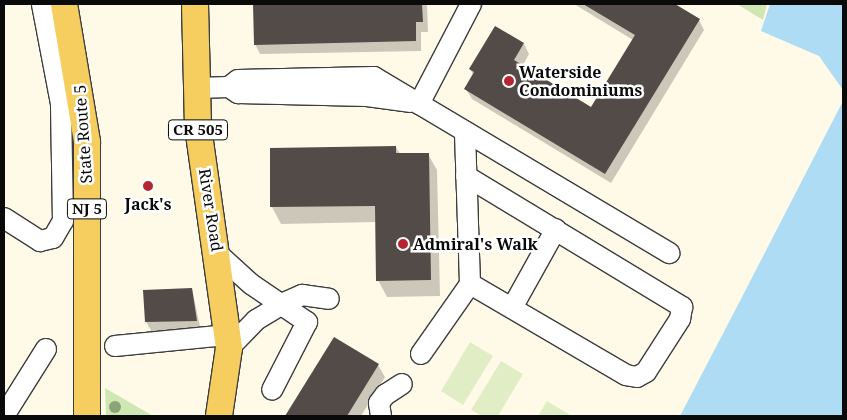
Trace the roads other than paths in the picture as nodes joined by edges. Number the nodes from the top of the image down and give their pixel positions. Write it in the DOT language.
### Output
graph roads {
  1 [pos="42,4"];
  2 [pos="64,4"];
  3 [pos="195,4"];
  4 [pos="471,4"];
  5 [pos="197,88"];
  6 [pos="419,104"];
  7 [pos="466,132"];
  8 [pos="466,176"];
  9 [pos="4,218"];
  10 [pos="556,229"];
  11 [pos="669,253"];
  12 [pos="219,255"];
  13 [pos="470,284"];
  14 [pos="284,303"];
  15 [pos="512,308"];
  16 [pos="228,342"];
  17 [pos="115,346"];
  18 [pos="46,349"];
  19 [pos="421,354"];
  20 [pos="402,384"];
  21 [pos="272,390"];
  22 [pos="4,416"];
  23 [pos="87,416"];
  24 [pos="219,416"];
  25 [pos="381,416"];
  1 -- 9 [label="street"];
  2 -- 23 [label="main road, State Route 5 / NJ 5"];
  3 -- 5 [label="main road, River Road / CR 505"];
  4 -- 6 [label="street"];
  5 -- 6 [label="street"];
  5 -- 12 [label="main road, River Road / CR 505"];
  6 -- 7 [label="street"];
  7 -- 8 [label="street"];
  7 -- 11 [label="street"];
  8 -- 10 [label="street"];
  8 -- 13 [label="street"];
  10 -- 15 [label="street"];
  10 -- 15 [label="street"];
  12 -- 14 [label="street"];
  12 -- 16 [label="main road, River Road / CR 505"];
  13 -- 15 [label="street"];
  13 -- 19 [label="street"];
  14 -- 16 [label="street"];
  14 -- 21 [label="street"];
  16 -- 17 [label="street"];
  16 -- 24 [label="main road, River Road / CR 505"];
  18 -- 22 [label="street"];
  20 -- 25 [label="street"];
}
